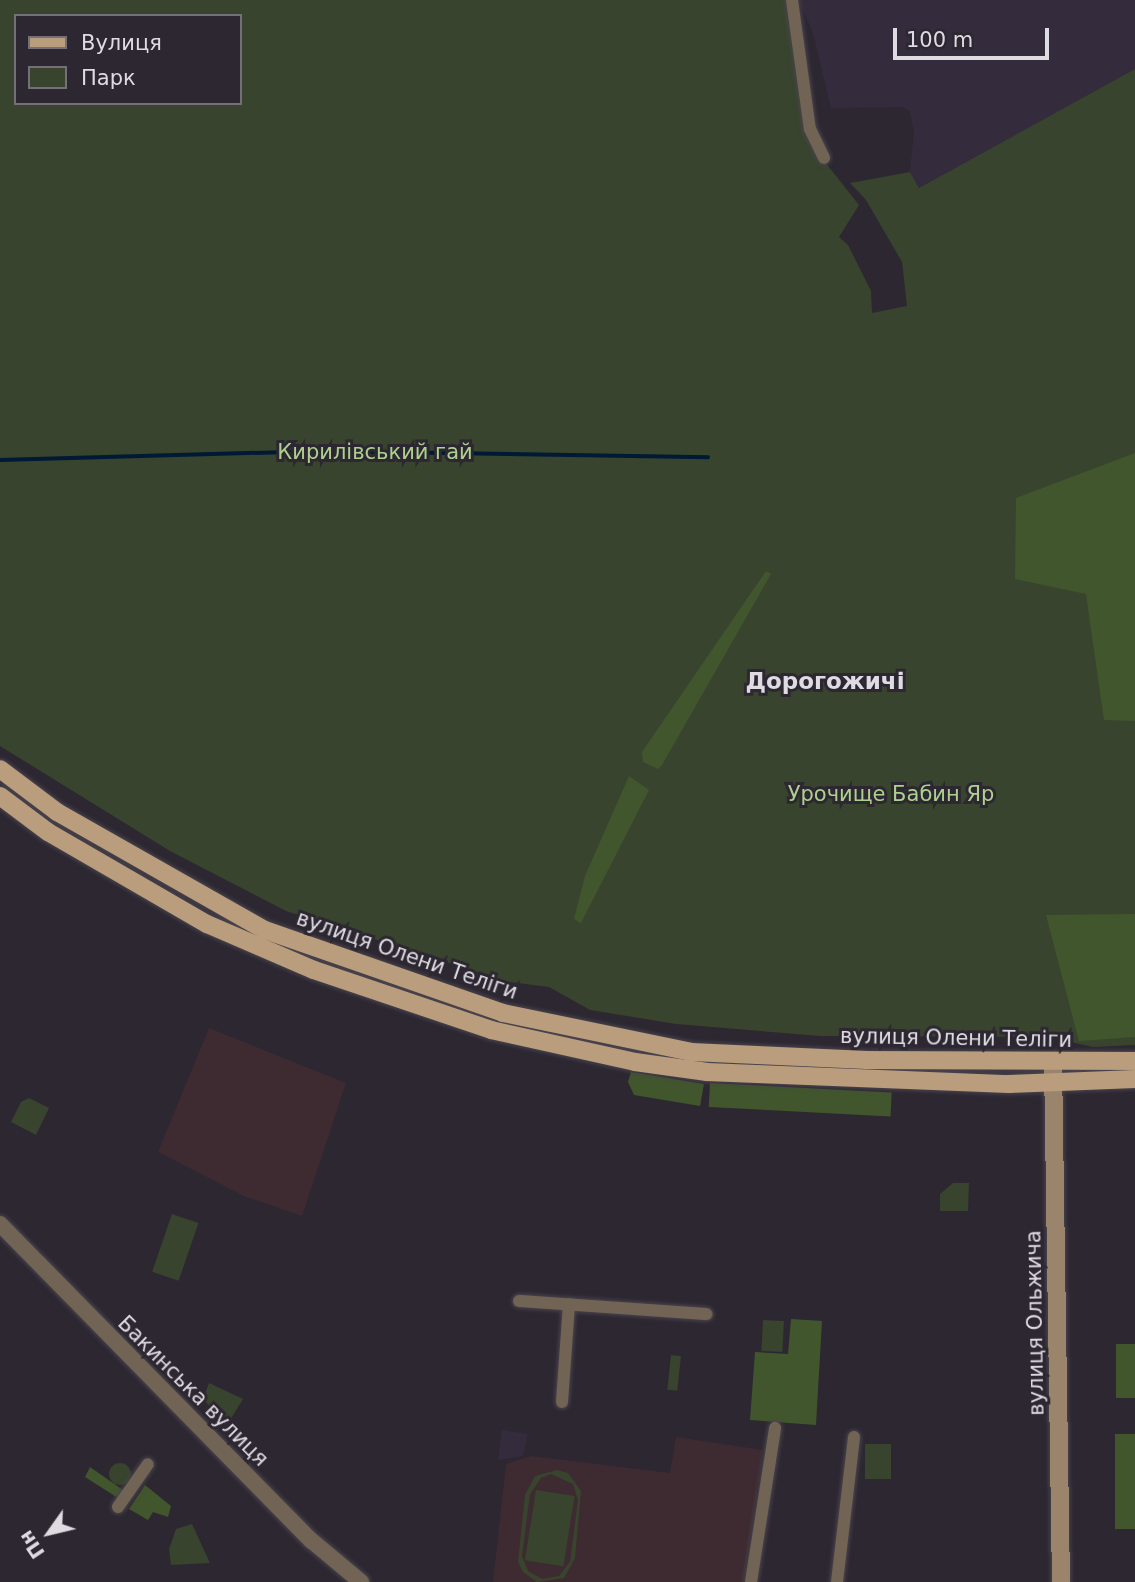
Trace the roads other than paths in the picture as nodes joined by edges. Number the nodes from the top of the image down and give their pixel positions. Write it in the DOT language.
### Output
graph roads {
  1 [pos="792,0"];
  2 [pos="824,158"];
  3 [pos="0,769"];
  4 [pos="0,796"];
  5 [pos="1135,1061"];
  6 [pos="1054,1063"];
  7 [pos="1135,1079"];
  8 [pos="1054,1083"];
  9 [pos="0,1224"];
  10 [pos="519,1301"];
  11 [pos="569,1304"];
  12 [pos="707,1314"];
  13 [pos="562,1402"];
  14 [pos="775,1427"];
  15 [pos="853,1437"];
  16 [pos="148,1464"];
  17 [pos="118,1507"];
  18 [pos="361,1582"];
  19 [pos="751,1582"];
  20 [pos="837,1582"];
  21 [pos="1061,1582"];
  1 -- 2 [label="street"];
  3 -- 6 [label="main road, вулиця Олени Теліги"];
  4 -- 8 [label="main road, вулиця Олени Теліги"];
  5 -- 6 [label="main road, вулиця Олени Теліги"];
  6 -- 8 [label="main road, вулиця Ольжича"];
  7 -- 8 [label="main road, вулиця Олени Теліги"];
  8 -- 21 [label="main road, вулиця Ольжича"];
  9 -- 18 [label="street, Бакинська вулиця"];
  10 -- 11 [label="street"];
  11 -- 12 [label="street"];
  11 -- 13 [label="street"];
  14 -- 19 [label="street"];
  15 -- 20 [label="street"];
  16 -- 17 [label="street"];
}
